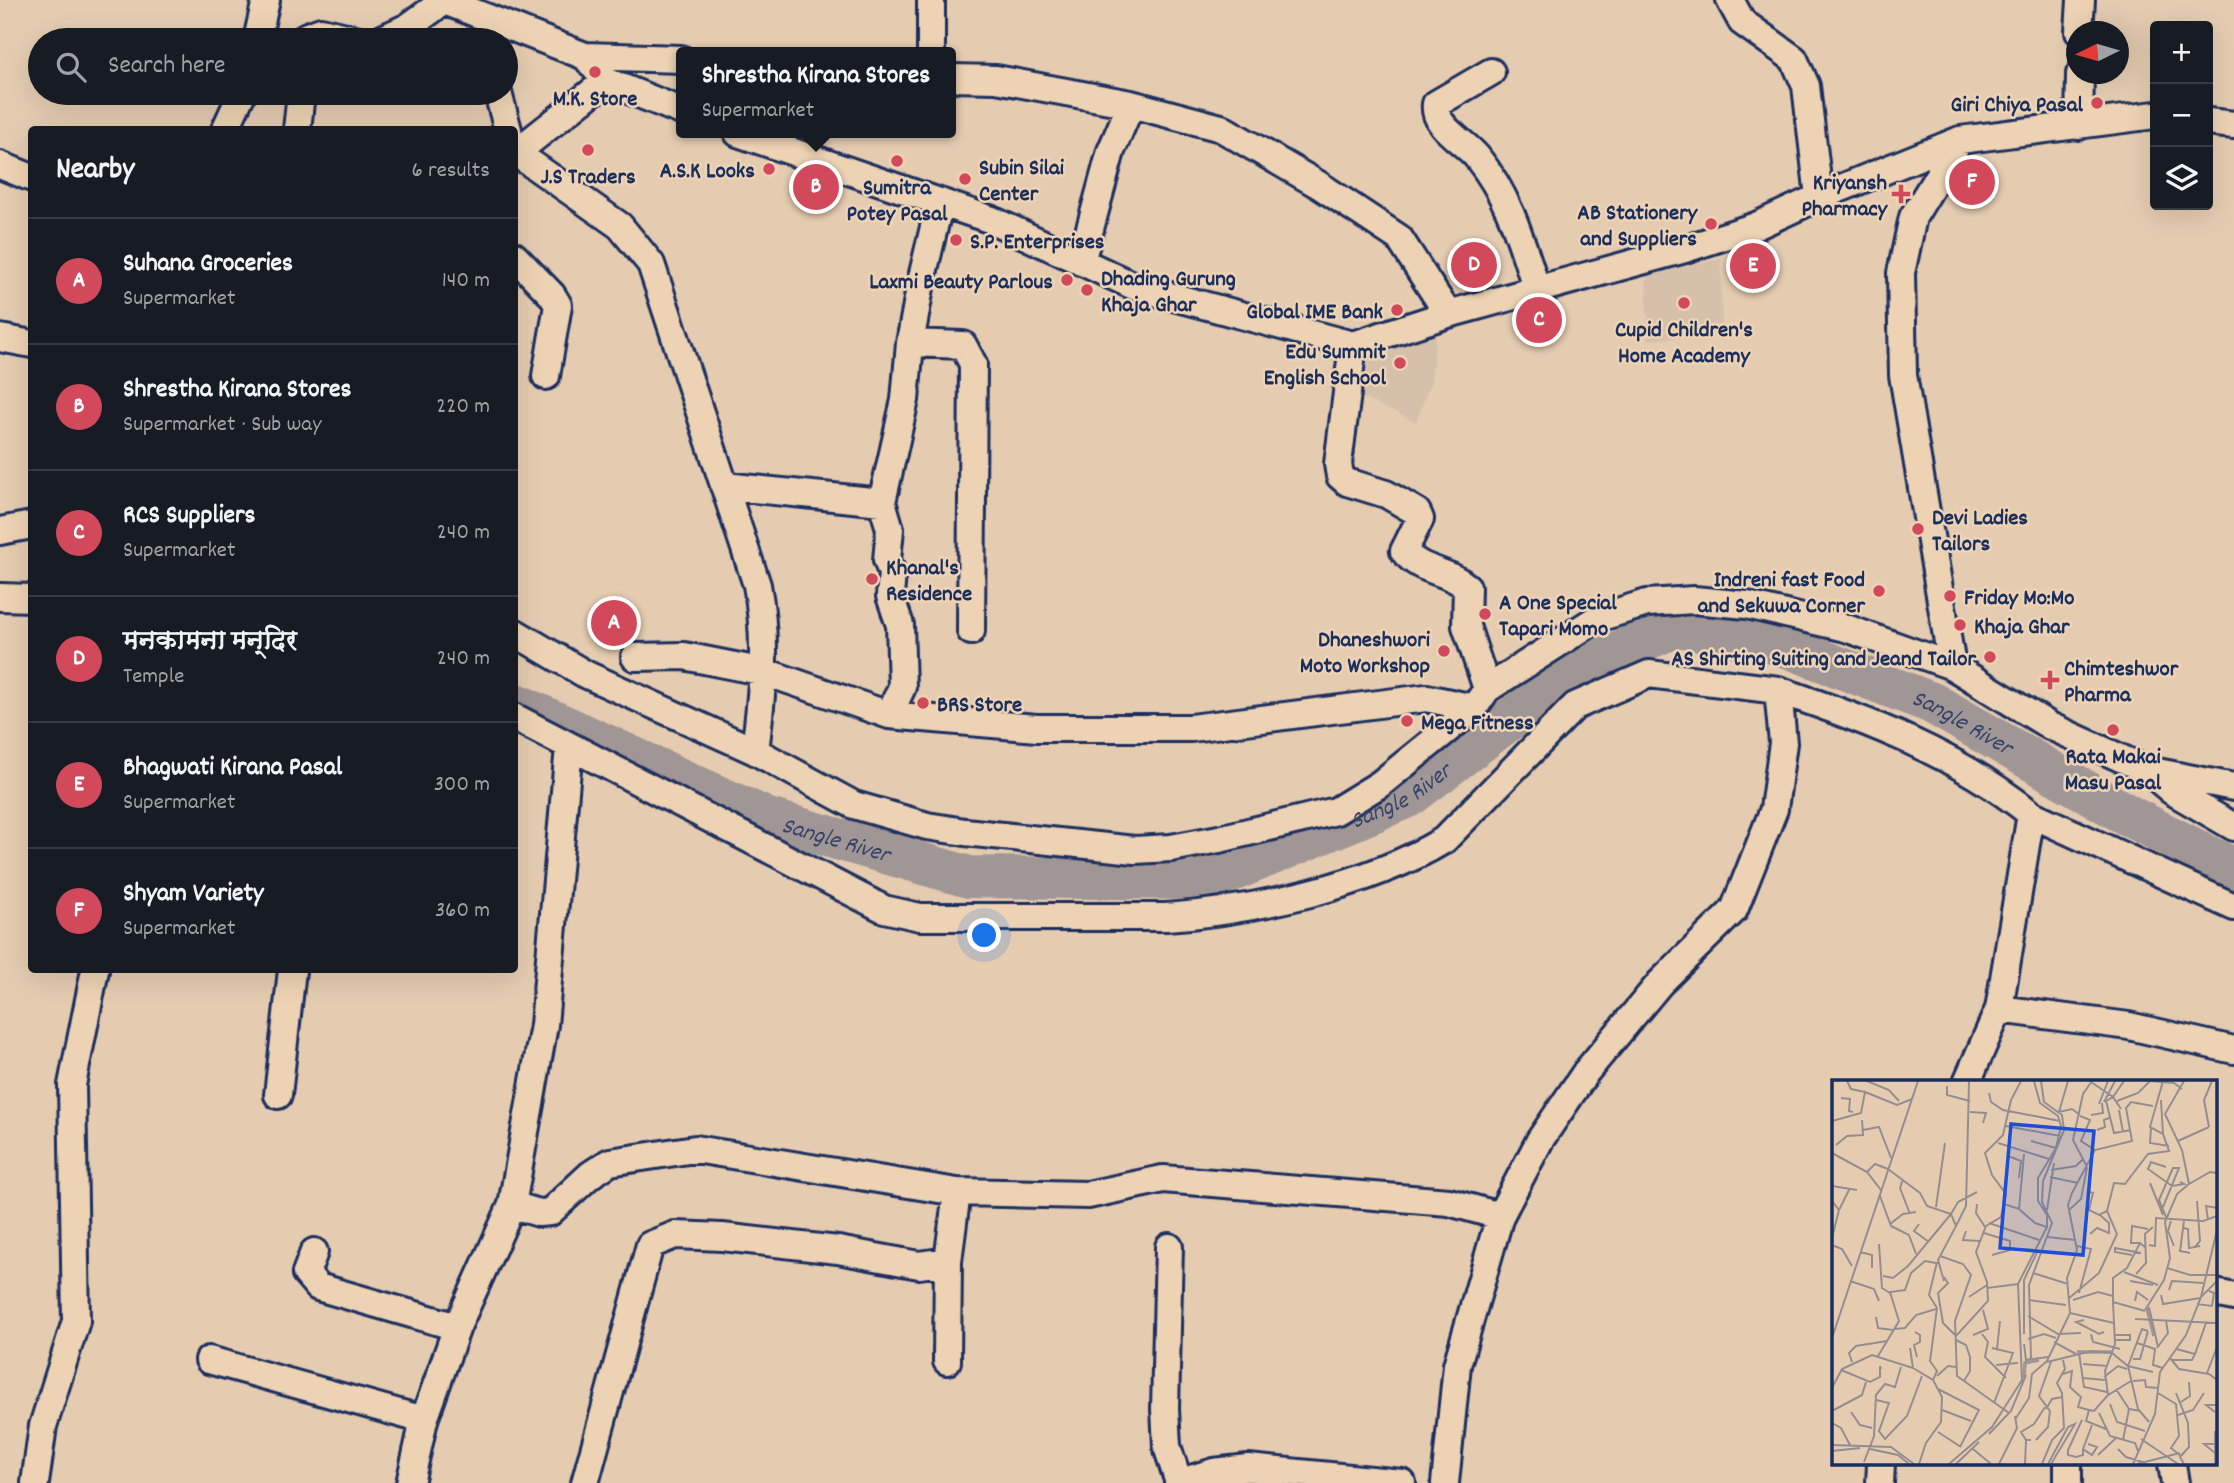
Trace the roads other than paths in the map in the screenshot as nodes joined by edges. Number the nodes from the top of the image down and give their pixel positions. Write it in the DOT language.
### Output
graph roads {
  1 [pos="266,0"];
  2 [pos="443,0"];
  3 [pos="931,0"];
  4 [pos="1730,0"];
  5 [pos="2081,0"];
  6 [pos="477,14"];
  7 [pos="2080,21"];
  8 [pos="260,28"];
  9 [pos="406,28"];
  10 [pos="481,28"];
  11 [pos="513,28"];
  12 [pos="518,30"];
  13 [pos="931,47"];
  14 [pos="585,56"];
  15 [pos="676,59"];
  16 [pos="1491,72"];
  17 [pos="956,78"];
  18 [pos="606,81"];
  19 [pos="2080,84"];
  20 [pos="1131,104"];
  21 [pos="236,105"];
  22 [pos="300,105"];
  23 [pos="501,105"];
  24 [pos="676,109"];
  25 [pos="2150,116"];
  26 [pos="2213,123"];
  27 [pos="2234,125"];
  28 [pos="227,126"];
  29 [pos="297,126"];
  30 [pos="507,126"];
  31 [pos="2079,126"];
  32 [pos="753,138"];
  33 [pos="1960,139"];
  34 [pos="518,143"];
  35 [pos="518,150"];
  36 [pos="0,165"];
  37 [pos="28,176"];
  38 [pos="1819,197"];
  39 [pos="940,202"];
  40 [pos="518,260"];
  41 [pos="1081,262"];
  42 [pos="1537,289"];
  43 [pos="1448,314"];
  44 [pos="0,338"];
  45 [pos="28,343"];
  46 [pos="910,343"];
  47 [pos="1353,345"];
  48 [pos="546,376"];
  49 [pos="724,486"];
  50 [pos="882,502"];
  51 [pos="28,527"];
  52 [pos="0,531"];
  53 [pos="0,597"];
  54 [pos="28,598"];
  55 [pos="971,632"];
  56 [pos="518,634"];
  57 [pos="635,657"];
  58 [pos="1952,666"];
  59 [pos="765,672"];
  60 [pos="1778,690"];
  61 [pos="1481,698"];
  62 [pos="889,715"];
  63 [pos="518,719"];
  64 [pos="569,747"];
  65 [pos="755,751"];
  66 [pos="2147,770"];
  67 [pos="2234,787"];
  68 [pos="2031,814"];
  69 [pos="2234,827"];
  70 [pos="2234,907"];
  71 [pos="94,973"];
  72 [pos="292,973"];
  73 [pos="1999,1009"];
  74 [pos="2234,1050"];
  75 [pos="1968,1080"];
  76 [pos="278,1096"];
  77 [pos="957,1192"];
  78 [pos="512,1205"];
  79 [pos="1500,1216"];
  80 [pos="1169,1247"];
  81 [pos="314,1252"];
  82 [pos="948,1261"];
  83 [pos="2216,1293"];
  84 [pos="2234,1297"];
  85 [pos="457,1327"];
  86 [pos="208,1360"];
  87 [pos="947,1361"];
  88 [pos="424,1420"];
  89 [pos="34,1483"];
  90 [pos="410,1483"];
  91 [pos="585,1483"];
  92 [pos="1179,1483"];
  93 [pos="1402,1483"];
  94 [pos="1445,1483"];
  1 -- 8 [label="street"];
  2 -- 6 [label="street"];
  2 -- 9 [label="street"];
  3 -- 13 [label="street"];
  4 -- 38 [label="street"];
  5 -- 7 [label="street"];
  6 -- 10 [label="street"];
  6 -- 11 [label="street"];
  12 -- 14 [label="street"];
  14 -- 15 [label="street"];
  14 -- 18 [label="street"];
  16 -- 42 [label="street"];
  17 -- 20 [label="street"];
  18 -- 24 [label="street"];
  18 -- 34 [label="street"];
  19 -- 31 [label="street"];
  20 -- 41 [label="street"];
  20 -- 43 [label="street"];
  21 -- 28 [label="street"];
  22 -- 29 [label="street"];
  23 -- 30 [label="street"];
  25 -- 31 [label="street"];
  26 -- 27 [label="street"];
  31 -- 33 [label="street"];
  32 -- 39 [label="street"];
  33 -- 38 [label="street"];
  33 -- 58 [label="street"];
  35 -- 49 [label="street"];
  36 -- 37 [label="street"];
  38 -- 42 [label="street"];
  39 -- 41 [label="street"];
  39 -- 46 [label="street"];
  40 -- 48 [label="street"];
  41 -- 47 [label="street"];
  42 -- 43 [label="street"];
  43 -- 47 [label="street"];
  44 -- 45 [label="street"];
  46 -- 50 [label="street"];
  46 -- 55 [label="street"];
  47 -- 61 [label="street"];
  49 -- 50 [label="street"];
  49 -- 59 [label="street"];
  50 -- 62 [label="street"];
  51 -- 52 [label="street"];
  53 -- 54 [label="street"];
  56 -- 65 [label="street"];
  57 -- 59 [label="street"];
  58 -- 61 [label="street"];
  58 -- 66 [label="street"];
  59 -- 62 [label="street"];
  59 -- 65 [label="street"];
  60 -- 64 [label="street"];
  60 -- 68 [label="street"];
  60 -- 79 [label="street"];
  61 -- 62 [label="street"];
  61 -- 65 [label="street"];
  63 -- 64 [label="street"];
  64 -- 78 [label="street"];
  66 -- 67 [label="street"];
  66 -- 69 [label="street"];
  68 -- 70 [label="street"];
  68 -- 73 [label="street"];
  71 -- 89 [label="street"];
  72 -- 76 [label="street"];
  73 -- 74 [label="street"];
  73 -- 75 [label="street"];
  77 -- 78 [label="street"];
  77 -- 79 [label="street"];
  77 -- 82 [label="street"];
  78 -- 85 [label="street"];
  79 -- 94 [label="street"];
  80 -- 92 [label="street"];
  81 -- 85 [label="street"];
  82 -- 87 [label="street"];
  82 -- 91 [label="street"];
  83 -- 84 [label="street"];
  85 -- 88 [label="street"];
  86 -- 88 [label="street"];
  88 -- 90 [label="street"];
  92 -- 93 [label="street"];
}
